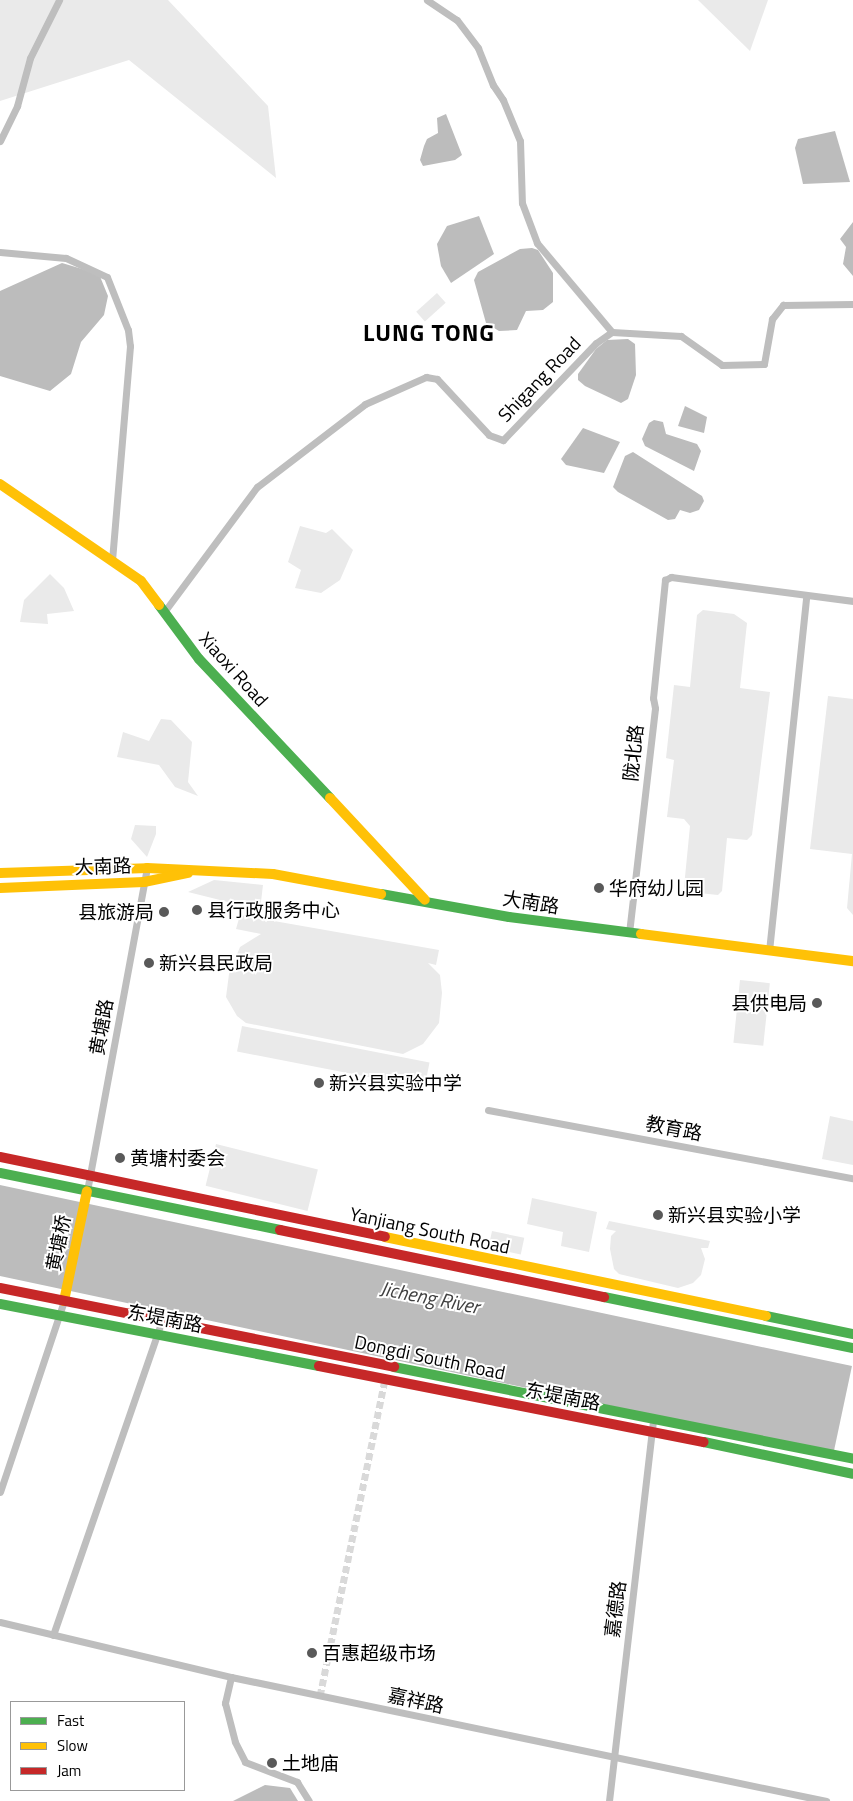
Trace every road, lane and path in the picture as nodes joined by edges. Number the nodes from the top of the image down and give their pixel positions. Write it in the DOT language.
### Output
graph roads {
  1 [pos="59,0"];
  2 [pos="427,0"];
  3 [pos="0,141"];
  4 [pos="0,252"];
  5 [pos="853,304"];
  6 [pos="612,332"];
  7 [pos="0,484"];
  8 [pos="112,560"];
  9 [pos="806,596"];
  10 [pos="853,601"];
  11 [pos="164,612"];
  12 [pos="147,868"];
  13 [pos="205,869"];
  14 [pos="0,874"];
  15 [pos="144,882"];
  16 [pos="0,888"];
  17 [pos="424,900"];
  18 [pos="629,933"];
  19 [pos="769,951"];
  20 [pos="853,961"];
  21 [pos="488,1110"];
  22 [pos="0,1157"];
  23 [pos="0,1173"];
  24 [pos="90,1176"];
  25 [pos="853,1178"];
  26 [pos="87,1191"];
  27 [pos="0,1288"];
  28 [pos="64,1301"];
  29 [pos="0,1304"];
  30 [pos="60,1315"];
  31 [pos="162,1320"];
  32 [pos="157,1334"];
  33 [pos="853,1334"];
  34 [pos="853,1348"];
  35 [pos="652,1426"];
  36 [pos="853,1459"];
  37 [pos="853,1474"];
  38 [pos="0,1492"];
  39 [pos="0,1622"];
  40 [pos="53,1635"];
  41 [pos="231,1677"];
  42 [pos="614,1758"];
  43 [pos="309,1801"];
  44 [pos="610,1801"];
  45 [pos="826,1801"];
  1 -- 3 [label="street"];
  2 -- 6 [label="street"];
  4 -- 8 [label="street"];
  5 -- 6 [label="street"];
  6 -- 11 [label="street, Shigang Road"];
  7 -- 8 [label="main road, Xiaoxi Road"];
  8 -- 11 [label="main road, Xiaoxi Road"];
  9 -- 10 [label="street"];
  9 -- 18 [label="street, 陇北路"];
  9 -- 19 [label="street"];
  11 -- 17 [label="main road, Xiaoxi Road"];
  12 -- 13 [label="main road, 大南路"];
  12 -- 14 [label="main road, 大南路"];
  12 -- 15 [label="street, 黄塘路"];
  13 -- 15 [label="main road, 大南路"];
  13 -- 17 [label="main road, 大南路"];
  15 -- 16 [label="main road, 大南路"];
  15 -- 24 [label="street, 黄塘路"];
  17 -- 18 [label="main road, 大南路"];
  18 -- 19 [label="main road, 大南路"];
  19 -- 20 [label="main road, 大南路"];
  21 -- 25 [label="street, 教育路"];
  22 -- 24 [label="main road, Yanjiang South Road"];
  23 -- 26 [label="main road, Yanjiang South Road"];
  24 -- 26 [label="street, 黄塘路"];
  24 -- 33 [label="main road, Yanjiang South Road"];
  26 -- 28 [label="main road, 黄塘桥"];
  26 -- 34 [label="main road, Yanjiang South Road"];
  27 -- 28 [label="main road, Dongdi South Road"];
  28 -- 30 [label="street"];
  28 -- 31 [label="main road, Dongdi South Road"];
  29 -- 30 [label="main road, 东堤南路"];
  30 -- 32 [label="main road, 东堤南路"];
  30 -- 38 [label="street"];
  31 -- 32 [label="street"];
  31 -- 35 [label="main road, Dongdi South Road"];
  32 -- 35 [label="main road, 东堤南路"];
  32 -- 40 [label="street"];
  35 -- 36 [label="main road, Dongdi South Road"];
  35 -- 37 [label="main road, 东堤南路"];
  35 -- 42 [label="street, 嘉德路"];
  39 -- 40 [label="street, 嘉祥路"];
  40 -- 41 [label="street, 嘉祥路"];
  41 -- 42 [label="street, 嘉祥路"];
  41 -- 43 [label="street"];
  42 -- 44 [label="street, 嘉德路"];
  42 -- 45 [label="street, 嘉祥路"];
}
